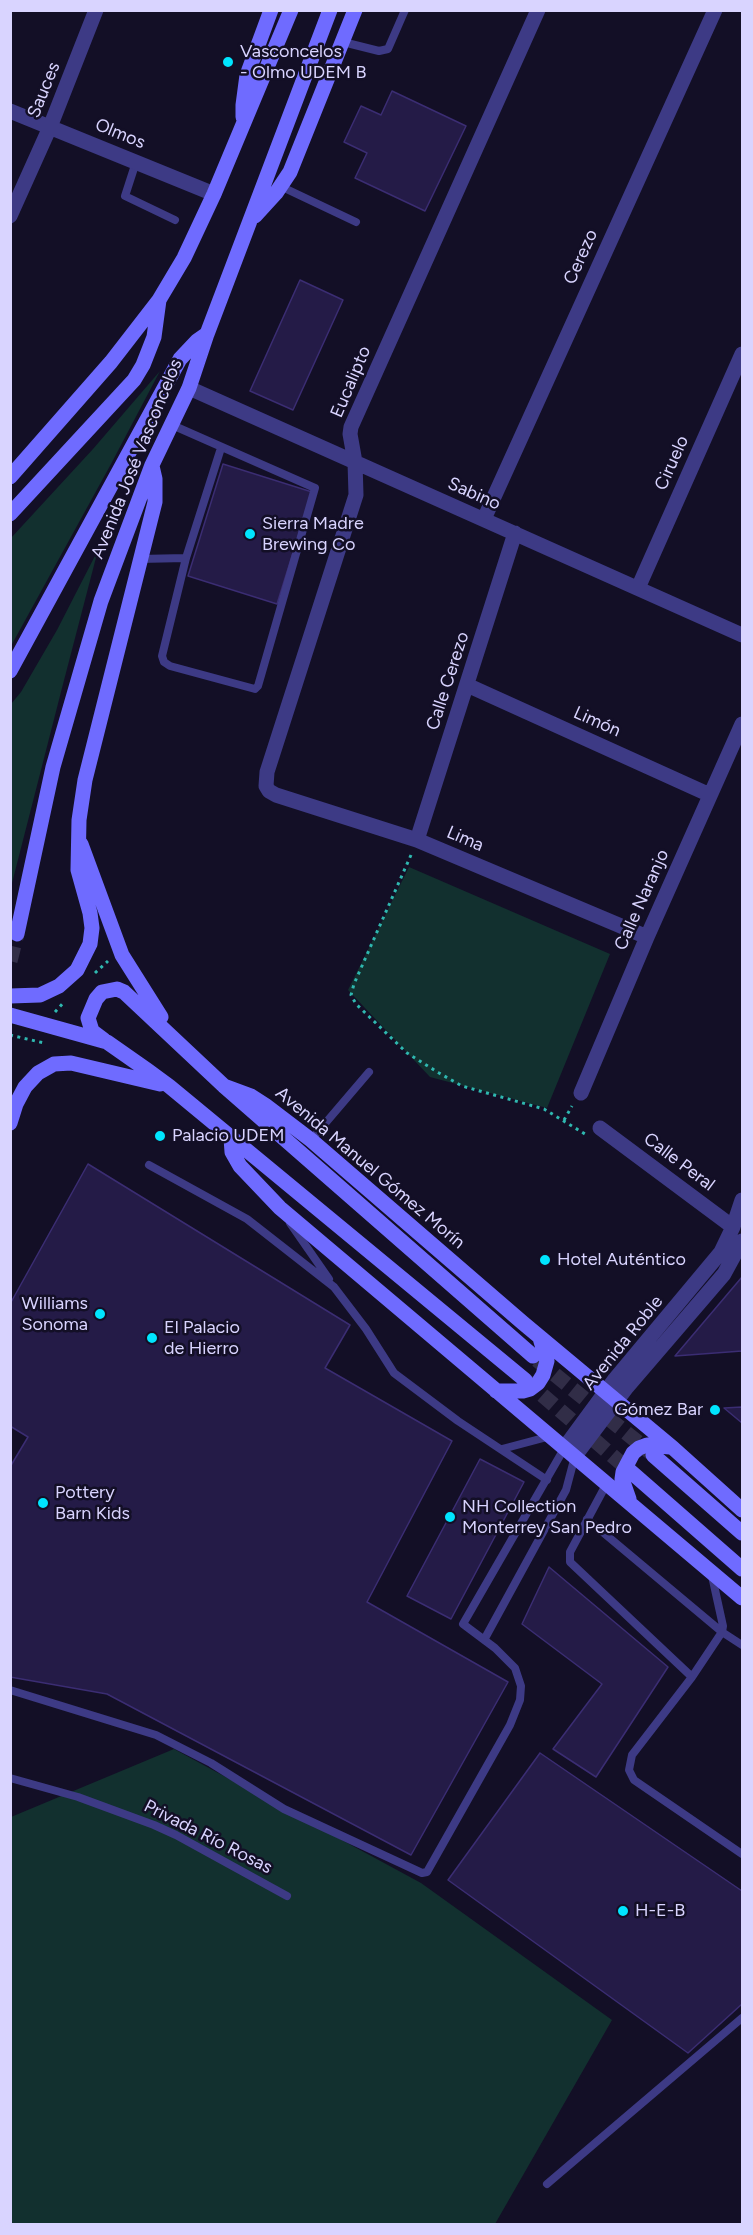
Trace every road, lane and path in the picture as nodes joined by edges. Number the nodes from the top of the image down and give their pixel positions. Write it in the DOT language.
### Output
graph roads {
  1 [pos="96,10"];
  2 [pos="271,10"];
  3 [pos="291,10"];
  4 [pos="330,10"];
  5 [pos="355,10"];
  6 [pos="405,10"];
  7 [pos="538,10"];
  8 [pos="715,10"];
  9 [pos="343,42"];
  10 [pos="10,111"];
  11 [pos="244,124"];
  12 [pos="50,127"];
  13 [pos="136,162"];
  14 [pos="280,186"];
  15 [pos="214,194"];
  16 [pos="10,216"];
  17 [pos="175,220"];
  18 [pos="249,222"];
  19 [pos="356,222"];
  20 [pos="159,300"];
  21 [pos="207,334"];
  22 [pos="742,354"];
  23 [pos="189,388"];
  24 [pos="172,425"];
  25 [pos="221,448"];
  26 [pos="355,462"];
  27 [pos="152,465"];
  28 [pos="10,477"];
  29 [pos="10,514"];
  30 [pos="484,519"];
  31 [pos="515,533"];
  32 [pos="186,558"];
  33 [pos="139,559"];
  34 [pos="638,588"];
  35 [pos="742,635"];
  36 [pos="10,671"];
  37 [pos="467,685"];
  38 [pos="742,724"];
  39 [pos="266,786"];
  40 [pos="711,795"];
  41 [pos="80,839"];
  42 [pos="417,840"];
  43 [pos="16,934"];
  44 [pos="647,937"];
  45 [pos="10,996"];
  46 [pos="10,1015"];
  47 [pos="10,1035"];
  48 [pos="176,1040"];
  49 [pos="107,1042"];
  50 [pos="44,1043"];
  51 [pos="369,1072"];
  52 [pos="169,1086"];
  53 [pos="224,1086"];
  54 [pos="581,1093"];
  55 [pos="10,1123"];
  56 [pos="600,1128"];
  57 [pos="231,1138"];
  58 [pos="311,1140"];
  59 [pos="149,1166"];
  60 [pos="742,1200"];
  61 [pos="280,1208"];
  62 [pos="733,1227"];
  63 [pos="742,1241"];
  64 [pos="334,1287"];
  65 [pos="540,1337"];
  66 [pos="533,1356"];
  67 [pos="525,1380"];
  68 [pos="496,1391"];
  69 [pos="612,1396"];
  70 [pos="550,1436"];
  71 [pos="673,1448"];
  72 [pos="502,1449"];
  73 [pos="570,1451"];
  74 [pos="653,1455"];
  75 [pos="630,1471"];
  76 [pos="547,1480"];
  77 [pos="607,1483"];
  78 [pos="630,1503"];
  79 [pos="742,1510"];
  80 [pos="587,1519"];
  81 [pos="742,1533"];
  82 [pos="742,1569"];
  83 [pos="711,1572"];
  84 [pos="742,1598"];
  85 [pos="722,1632"];
  86 [pos="484,1640"];
  87 [pos="742,1645"];
  88 [pos="692,1677"];
  89 [pos="10,1690"];
  90 [pos="10,1778"];
  91 [pos="742,1854"];
  92 [pos="287,1896"];
  93 [pos="742,2018"];
  94 [pos="547,2184"];
  1 -- 12 [label="street, Sauces"];
  2 -- 11 [label="main road"];
  3 -- 11 [label="main road"];
  4 -- 18 [label="main road, Avenida José Vasconcelos"];
  5 -- 9 [label="main road"];
  6 -- 9 [label="lane"];
  7 -- 26 [label="street, Eucalipto"];
  8 -- 30 [label="street, Cerezo"];
  9 -- 14 [label="main road"];
  10 -- 12 [label="street, Olmos"];
  11 -- 15 [label="main road"];
  12 -- 13 [label="street, Olmos"];
  12 -- 16 [label="street, Sauces"];
  13 -- 15 [label="street, Olmos"];
  13 -- 17 [label="lane"];
  14 -- 18 [label="main road"];
  14 -- 19 [label="lane"];
  15 -- 20 [label="main road"];
  18 -- 21 [label="main road, Avenida José Vasconcelos"];
  20 -- 28 [label="main road"];
  20 -- 29 [label="main road"];
  21 -- 23 [label="main road, Avenida José Vasconcelos"];
  21 -- 36 [label="main road"];
  22 -- 34 [label="street, Ciruelo"];
  23 -- 24 [label="main road, Avenida José Vasconcelos"];
  23 -- 26 [label="street, Sabino"];
  24 -- 25 [label="lane"];
  24 -- 27 [label="main road, Avenida José Vasconcelos"];
  25 -- 32 [label="lane"];
  25 -- 32 [label="lane"];
  26 -- 30 [label="street, Sabino"];
  26 -- 39 [label="street, Eucalipto"];
  27 -- 33 [label="main road"];
  27 -- 43 [label="main road, Avenida José Vasconcelos"];
  30 -- 31 [label="street, Sabino"];
  31 -- 34 [label="street, Sabino"];
  31 -- 37 [label="street, Calle Cerezo"];
  32 -- 33 [label="lane"];
  33 -- 41 [label="main road"];
  34 -- 35 [label="street, Sabino"];
  37 -- 40 [label="street, Limón"];
  37 -- 42 [label="street, Calle Cerezo"];
  38 -- 40 [label="street, Calle Naranjo"];
  39 -- 42 [label="street, Lima"];
  40 -- 44 [label="street, Calle Naranjo"];
  41 -- 45 [label="main road"];
  41 -- 48 [label="main road"];
  42 -- 44 [label="street, Lima"];
  42 -- 56 [label="path"];
  44 -- 54 [label="street, Calle Naranjo"];
  46 -- 49 [label="main road"];
  47 -- 50 [label="path"];
  48 -- 49 [label="main road"];
  48 -- 53 [label="main road"];
  49 -- 52 [label="main road"];
  51 -- 58 [label="lane"];
  52 -- 55 [label="main road"];
  52 -- 57 [label="main road"];
  53 -- 58 [label="main road, Avenida Manuel Gómez Morín"];
  53 -- 66 [label="main road, Avenida Manuel Gómez Morín"];
  56 -- 62 [label="street, Calle Peral"];
  57 -- 61 [label="main road"];
  57 -- 67 [label="main road"];
  58 -- 65 [label="main road, Avenida Manuel Gómez Morín"];
  59 -- 64 [label="lane"];
  60 -- 62 [label="street, Avenida Roble"];
  61 -- 64 [label="lane"];
  61 -- 68 [label="main road"];
  62 -- 69 [label="street, Avenida Roble"];
  63 -- 69 [label="street, Avenida Roble"];
  64 -- 72 [label="lane"];
  65 -- 68 [label="main road"];
  65 -- 69 [label="main road, Avenida Manuel Gómez Morín"];
  68 -- 70 [label="main road"];
  69 -- 71 [label="main road, Avenida Manuel Gómez Morín"];
  69 -- 73 [label="street, Avenida Roble"];
  70 -- 72 [label="lane"];
  70 -- 73 [label="main road"];
  71 -- 78 [label="main road"];
  71 -- 79 [label="main road, Avenida Manuel Gómez Morín"];
  72 -- 76 [label="lane"];
  73 -- 76 [label="lane"];
  73 -- 77 [label="main road"];
  73 -- 86 [label="lane"];
  74 -- 81 [label="main road"];
  75 -- 82 [label="main road"];
  76 -- 86 [label="lane"];
  77 -- 78 [label="main road"];
  77 -- 80 [label="lane"];
  78 -- 83 [label="main road"];
  80 -- 85 [label="lane"];
  80 -- 88 [label="lane"];
  83 -- 84 [label="main road"];
  83 -- 85 [label="lane"];
  85 -- 87 [label="lane"];
  85 -- 88 [label="lane"];
  86 -- 89 [label="lane"];
  88 -- 91 [label="lane"];
  90 -- 92 [label="lane, Privada Río Rosas"];
  93 -- 94 [label="lane"];
}
